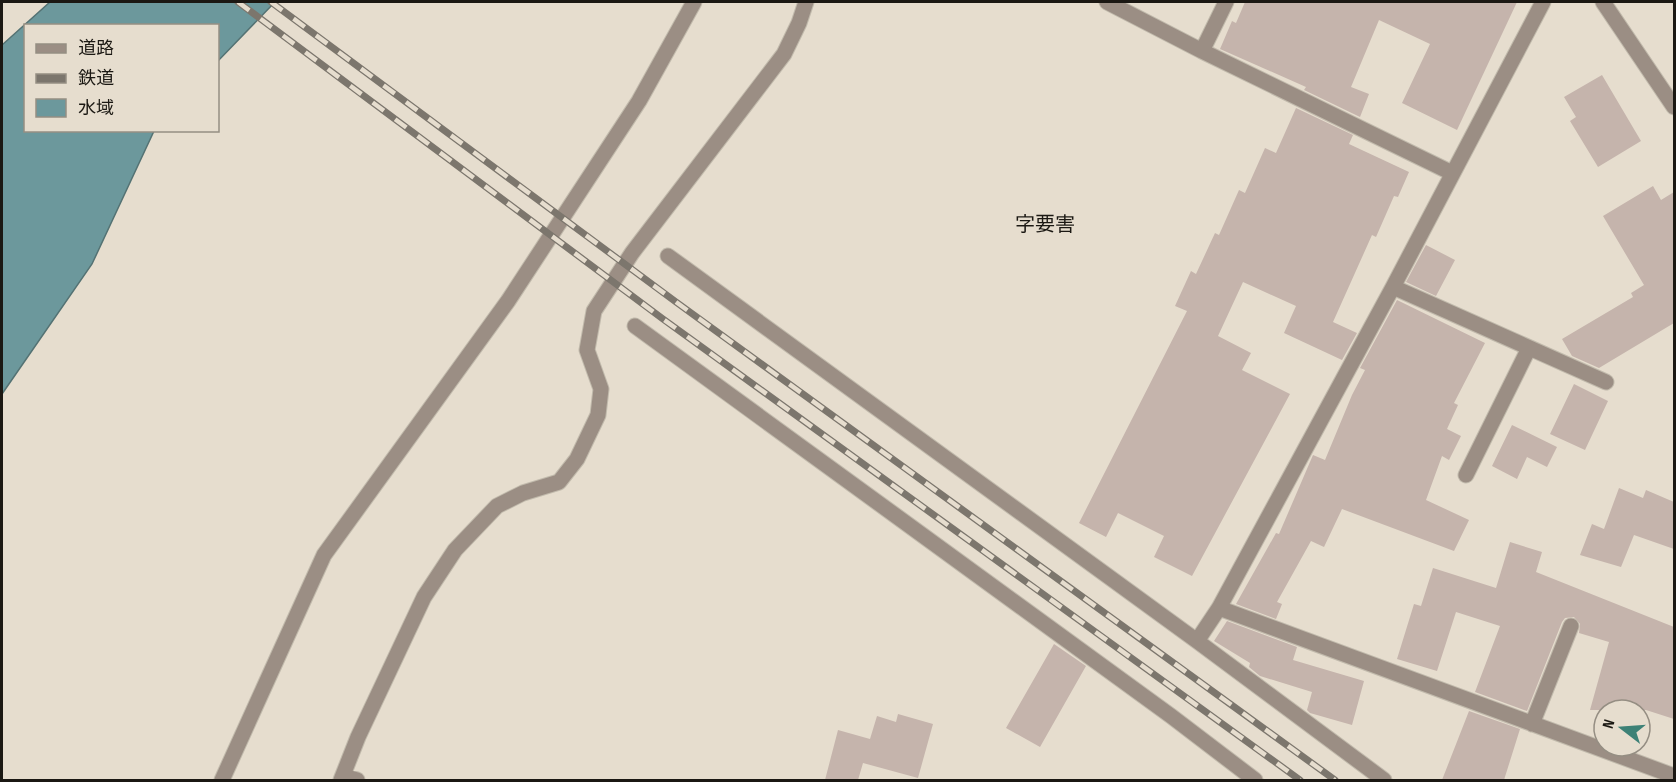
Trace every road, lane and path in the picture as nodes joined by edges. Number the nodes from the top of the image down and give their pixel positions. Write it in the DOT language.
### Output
graph roads {
  1 [pos="694,2"];
  2 [pos="806,2"];
  3 [pos="1107,2"];
  4 [pos="1226,2"];
  5 [pos="1543,2"];
  6 [pos="1606,2"];
  7 [pos="1202,51"];
  8 [pos="1674,107"];
  9 [pos="1452,173"];
  10 [pos="668,256"];
  11 [pos="1393,287"];
  12 [pos="635,326"];
  13 [pos="1529,348"];
  14 [pos="1606,382"];
  15 [pos="1466,475"];
  16 [pos="1219,608"];
  17 [pos="1571,626"];
  18 [pos="1197,641"];
  19 [pos="1532,724"];
  20 [pos="1674,776"];
  21 [pos="347,779"];
  22 [pos="222,780"];
  23 [pos="1255,780"];
  24 [pos="1384,780"];
  1 -- 22 [label="street"];
  2 -- 21 [label="street"];
  3 -- 7 [label="street"];
  4 -- 7 [label="street"];
  5 -- 9 [label="street"];
  6 -- 8 [label="street"];
  7 -- 9 [label="street"];
  9 -- 11 [label="street"];
  10 -- 18 [label="street"];
  11 -- 13 [label="street"];
  11 -- 16 [label="street"];
  12 -- 23 [label="street"];
  13 -- 14 [label="street"];
  13 -- 15 [label="street"];
  16 -- 18 [label="street"];
  16 -- 19 [label="street"];
  17 -- 19 [label="street"];
  18 -- 24 [label="street"];
  19 -- 20 [label="street"];
}
